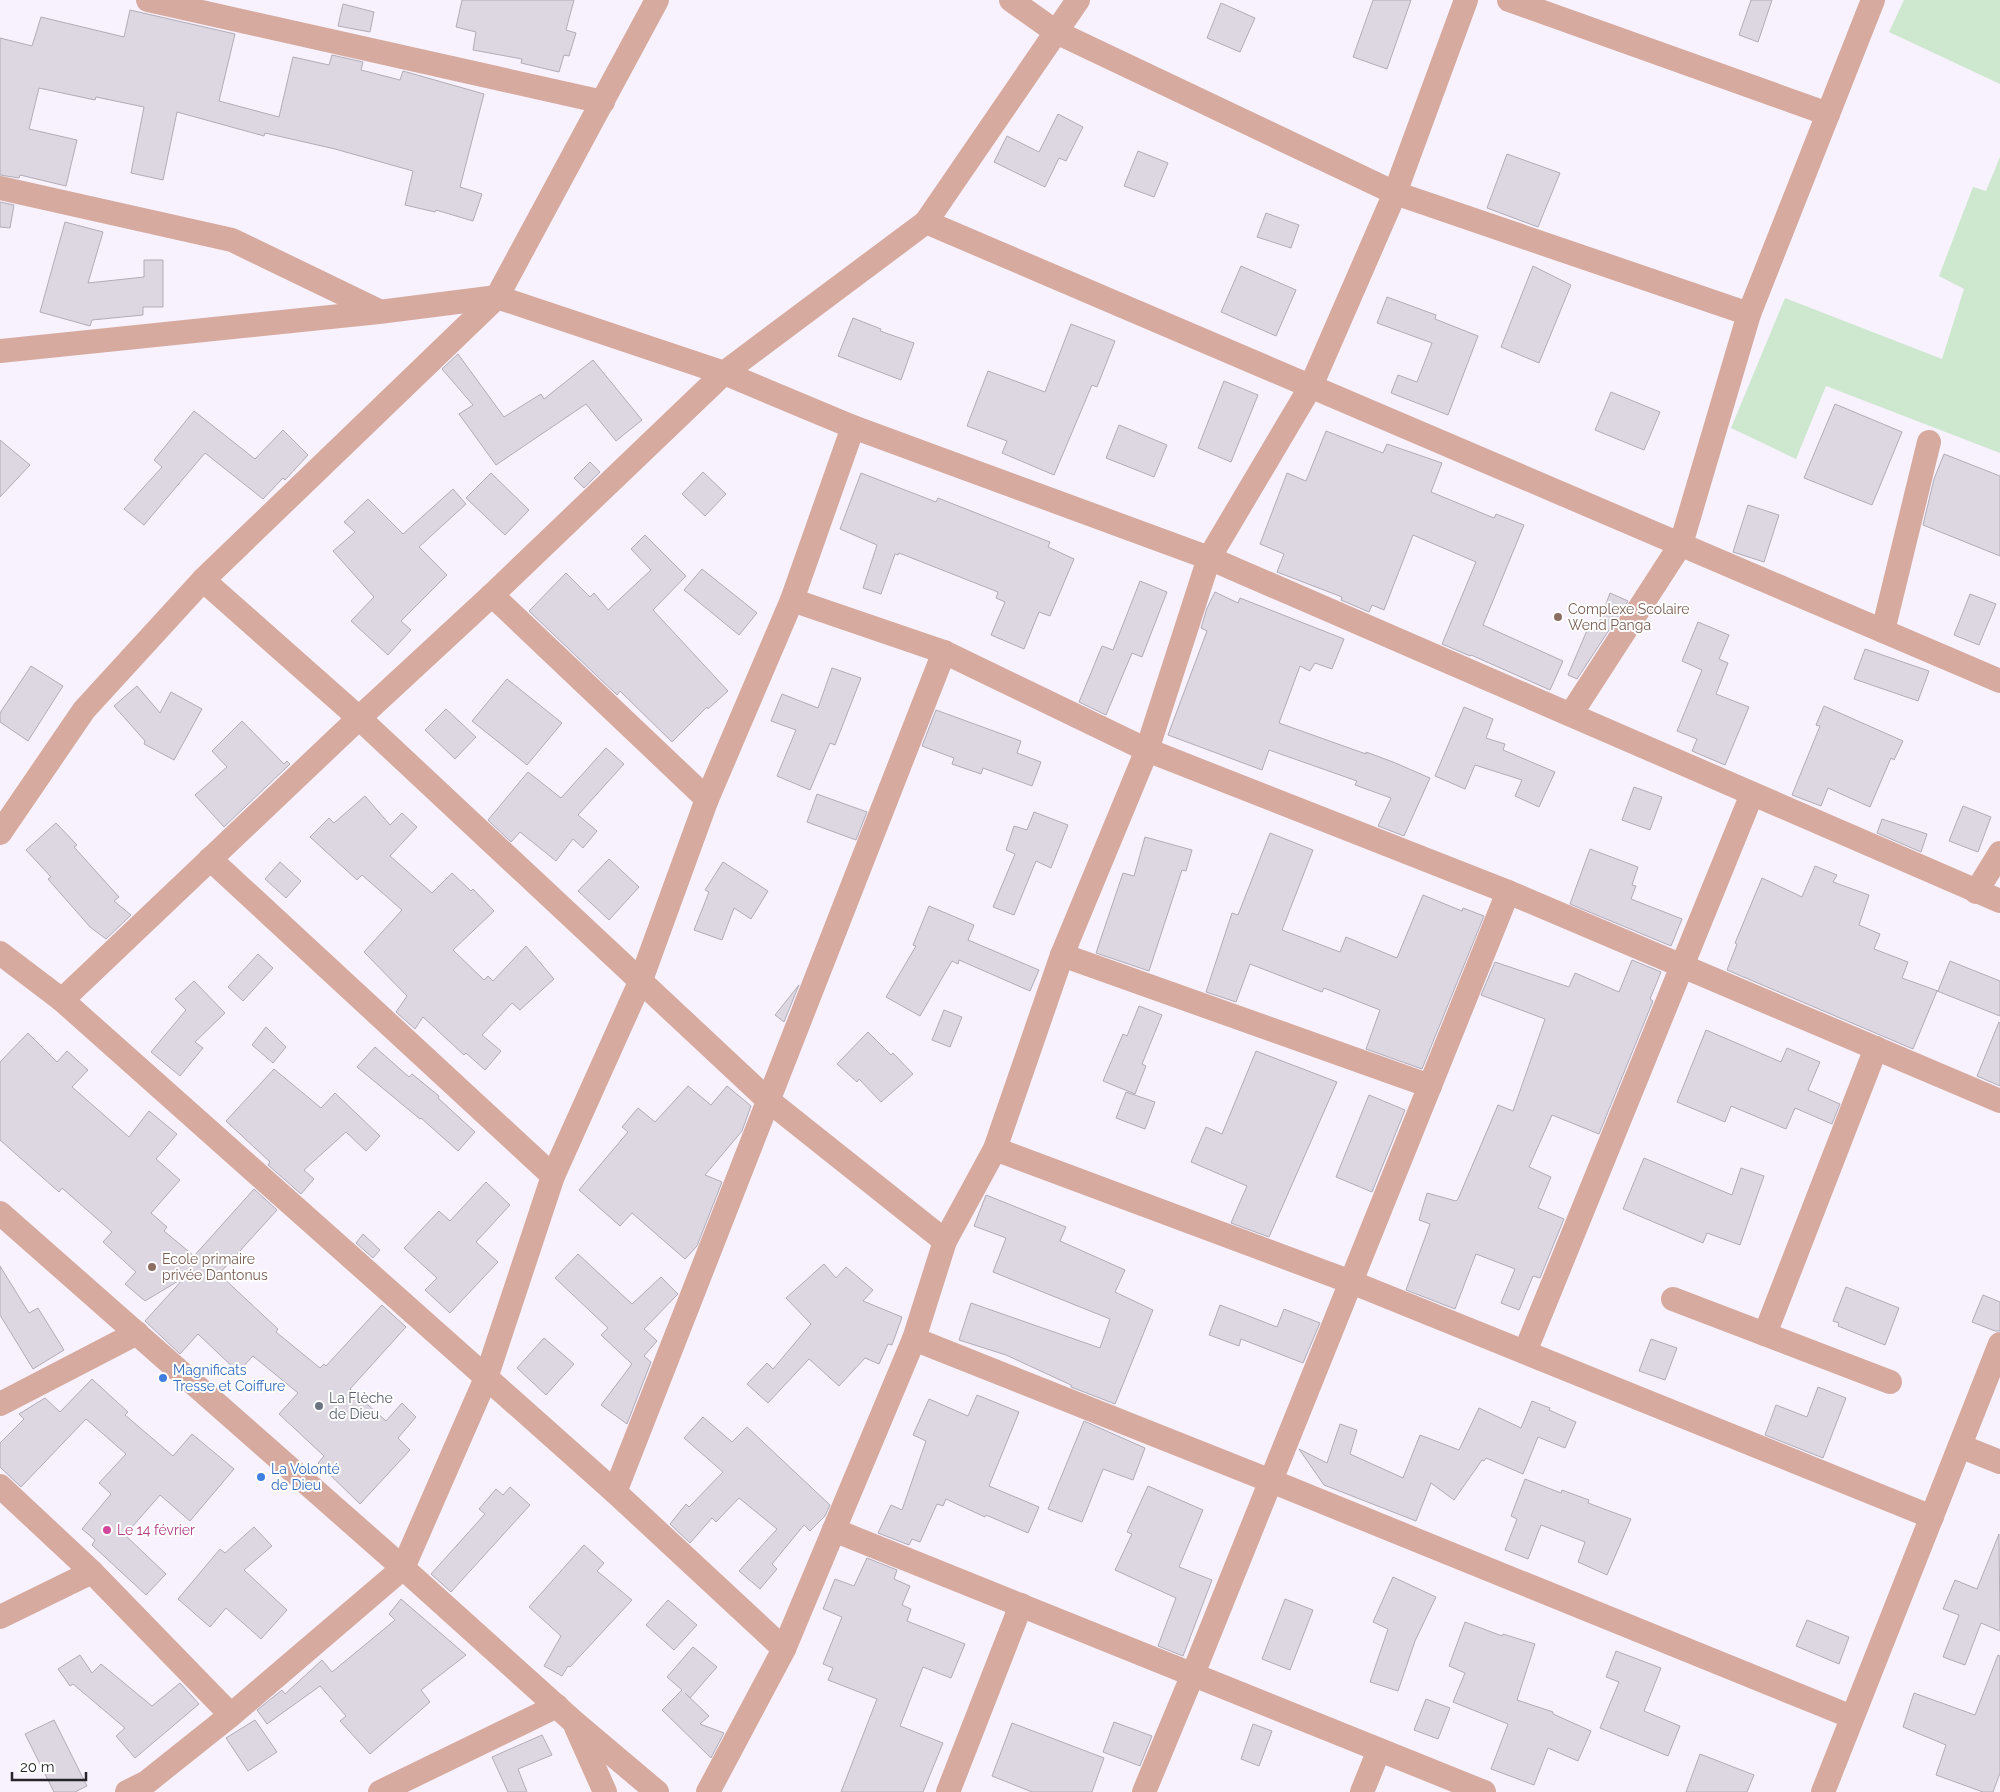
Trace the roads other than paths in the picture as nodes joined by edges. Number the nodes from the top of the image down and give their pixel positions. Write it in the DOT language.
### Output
graph roads {
  1 [pos="148,0"];
  2 [pos="657,0"];
  3 [pos="1011,0"];
  4 [pos="1078,0"];
  5 [pos="1466,0"];
  6 [pos="1510,0"];
  7 [pos="1873,0"];
  8 [pos="1056,32"];
  9 [pos="603,102"];
  10 [pos="1828,114"];
  11 [pos="0,188"];
  12 [pos="1395,193"];
  13 [pos="926,222"];
  14 [pos="497,297"];
  15 [pos="379,312"];
  16 [pos="1749,314"];
  17 [pos="0,351"];
  18 [pos="724,373"];
  19 [pos="1311,386"];
  20 [pos="853,427"];
  21 [pos="1930,442"];
  22 [pos="1680,544"];
  23 [pos="1210,558"];
  24 [pos="203,580"];
  25 [pos="492,595"];
  26 [pos="792,600"];
  27 [pos="1883,631"];
  28 [pos="944,652"];
  29 [pos="2000,681"];
  30 [pos="1571,714"];
  31 [pos="359,718"];
  32 [pos="1146,750"];
  33 [pos="1752,794"];
  34 [pos="708,799"];
  35 [pos="0,833"];
  36 [pos="2000,853"];
  37 [pos="210,858"];
  38 [pos="1508,892"];
  39 [pos="1976,892"];
  40 [pos="2000,901"];
  41 [pos="0,952"];
  42 [pos="1062,955"];
  43 [pos="1682,966"];
  44 [pos="641,980"];
  45 [pos="62,1000"];
  46 [pos="1876,1048"];
  47 [pos="1430,1086"];
  48 [pos="769,1100"];
  49 [pos="2000,1101"];
  50 [pos="995,1149"];
  51 [pos="554,1176"];
  52 [pos="0,1213"];
  53 [pos="944,1241"];
  54 [pos="1351,1282"];
  55 [pos="1673,1299"];
  56 [pos="137,1333"];
  57 [pos="1765,1334"];
  58 [pos="914,1339"];
  59 [pos="2000,1344"];
  60 [pos="1525,1352"];
  61 [pos="486,1378"];
  62 [pos="1890,1382"];
  63 [pos="0,1404"];
  64 [pos="1960,1446"];
  65 [pos="2000,1462"];
  66 [pos="1271,1481"];
  67 [pos="0,1486"];
  68 [pos="615,1492"];
  69 [pos="1932,1517"];
  70 [pos="834,1530"];
  71 [pos="403,1568"];
  72 [pos="92,1572"];
  73 [pos="1021,1604"];
  74 [pos="0,1617"];
  75 [pos="784,1649"];
  76 [pos="1193,1674"];
  77 [pos="557,1706"];
  78 [pos="231,1715"];
  79 [pos="1852,1717"];
  80 [pos="574,1722"];
  81 [pos="1379,1750"];
  82 [pos="142,1789"];
  83 [pos="390,1790"];
  84 [pos="605,1792"];
  85 [pos="657,1792"];
  86 [pos="708,1792"];
  87 [pos="948,1792"];
  88 [pos="1144,1792"];
  89 [pos="1362,1792"];
  90 [pos="1484,1792"];
  91 [pos="1823,1792"];
  1 -- 9 [label="street"];
  2 -- 9 [label="street"];
  3 -- 8 [label="street"];
  4 -- 8 [label="street"];
  5 -- 12 [label="street"];
  6 -- 10 [label="street"];
  7 -- 10 [label="street"];
  8 -- 12 [label="street"];
  8 -- 13 [label="street"];
  9 -- 14 [label="street"];
  10 -- 16 [label="street"];
  11 -- 15 [label="street"];
  12 -- 16 [label="street"];
  12 -- 19 [label="street"];
  13 -- 18 [label="street"];
  13 -- 19 [label="street"];
  14 -- 15 [label="street"];
  14 -- 18 [label="street"];
  14 -- 24 [label="street"];
  15 -- 17 [label="street"];
  16 -- 22 [label="street"];
  18 -- 20 [label="street"];
  18 -- 25 [label="street"];
  19 -- 22 [label="street"];
  19 -- 23 [label="street"];
  20 -- 23 [label="street"];
  20 -- 26 [label="street"];
  21 -- 27 [label="street"];
  22 -- 27 [label="street"];
  22 -- 30 [label="street"];
  23 -- 30 [label="street"];
  23 -- 32 [label="street"];
  24 -- 31 [label="street"];
  24 -- 35 [label="street"];
  25 -- 31 [label="street"];
  25 -- 34 [label="street"];
  26 -- 28 [label="street"];
  26 -- 34 [label="street"];
  27 -- 29 [label="street"];
  28 -- 32 [label="street"];
  28 -- 48 [label="street"];
  30 -- 33 [label="street"];
  31 -- 37 [label="street"];
  31 -- 44 [label="street"];
  32 -- 38 [label="street"];
  32 -- 42 [label="street"];
  33 -- 39 [label="street"];
  33 -- 43 [label="street"];
  34 -- 44 [label="street"];
  36 -- 39 [label="street"];
  37 -- 45 [label="street"];
  37 -- 51 [label="street"];
  38 -- 43 [label="street"];
  38 -- 47 [label="street"];
  39 -- 40 [label="street"];
  41 -- 45 [label="street"];
  42 -- 47 [label="street"];
  42 -- 50 [label="street"];
  43 -- 46 [label="street"];
  43 -- 60 [label="street"];
  44 -- 48 [label="street"];
  44 -- 51 [label="street"];
  45 -- 61 [label="street"];
  46 -- 49 [label="street"];
  46 -- 57 [label="street"];
  47 -- 54 [label="street"];
  48 -- 53 [label="street"];
  48 -- 68 [label="street"];
  50 -- 53 [label="street"];
  50 -- 54 [label="street"];
  51 -- 61 [label="street"];
  52 -- 56 [label="street"];
  53 -- 58 [label="street"];
  54 -- 60 [label="street"];
  54 -- 66 [label="street"];
  55 -- 57 [label="street"];
  56 -- 63 [label="street"];
  56 -- 71 [label="street"];
  57 -- 62 [label="street"];
  58 -- 66 [label="street"];
  58 -- 70 [label="street"];
  59 -- 64 [label="street"];
  60 -- 69 [label="street"];
  61 -- 68 [label="street"];
  61 -- 71 [label="street"];
  64 -- 65 [label="street"];
  64 -- 69 [label="street"];
  66 -- 76 [label="street"];
  66 -- 79 [label="street"];
  67 -- 72 [label="street"];
  68 -- 75 [label="street"];
  69 -- 79 [label="street"];
  70 -- 73 [label="street"];
  70 -- 75 [label="street"];
  71 -- 77 [label="street"];
  71 -- 78 [label="street"];
  72 -- 74 [label="street"];
  72 -- 78 [label="street"];
  73 -- 76 [label="street"];
  73 -- 87 [label="street"];
  75 -- 86 [label="street"];
  76 -- 81 [label="street"];
  76 -- 88 [label="street"];
  77 -- 80 [label="street"];
  77 -- 83 [label="street"];
  78 -- 82 [label="street"];
  79 -- 91 [label="street"];
  80 -- 84 [label="street"];
  80 -- 85 [label="street"];
  81 -- 89 [label="street"];
  81 -- 90 [label="street"];
}
